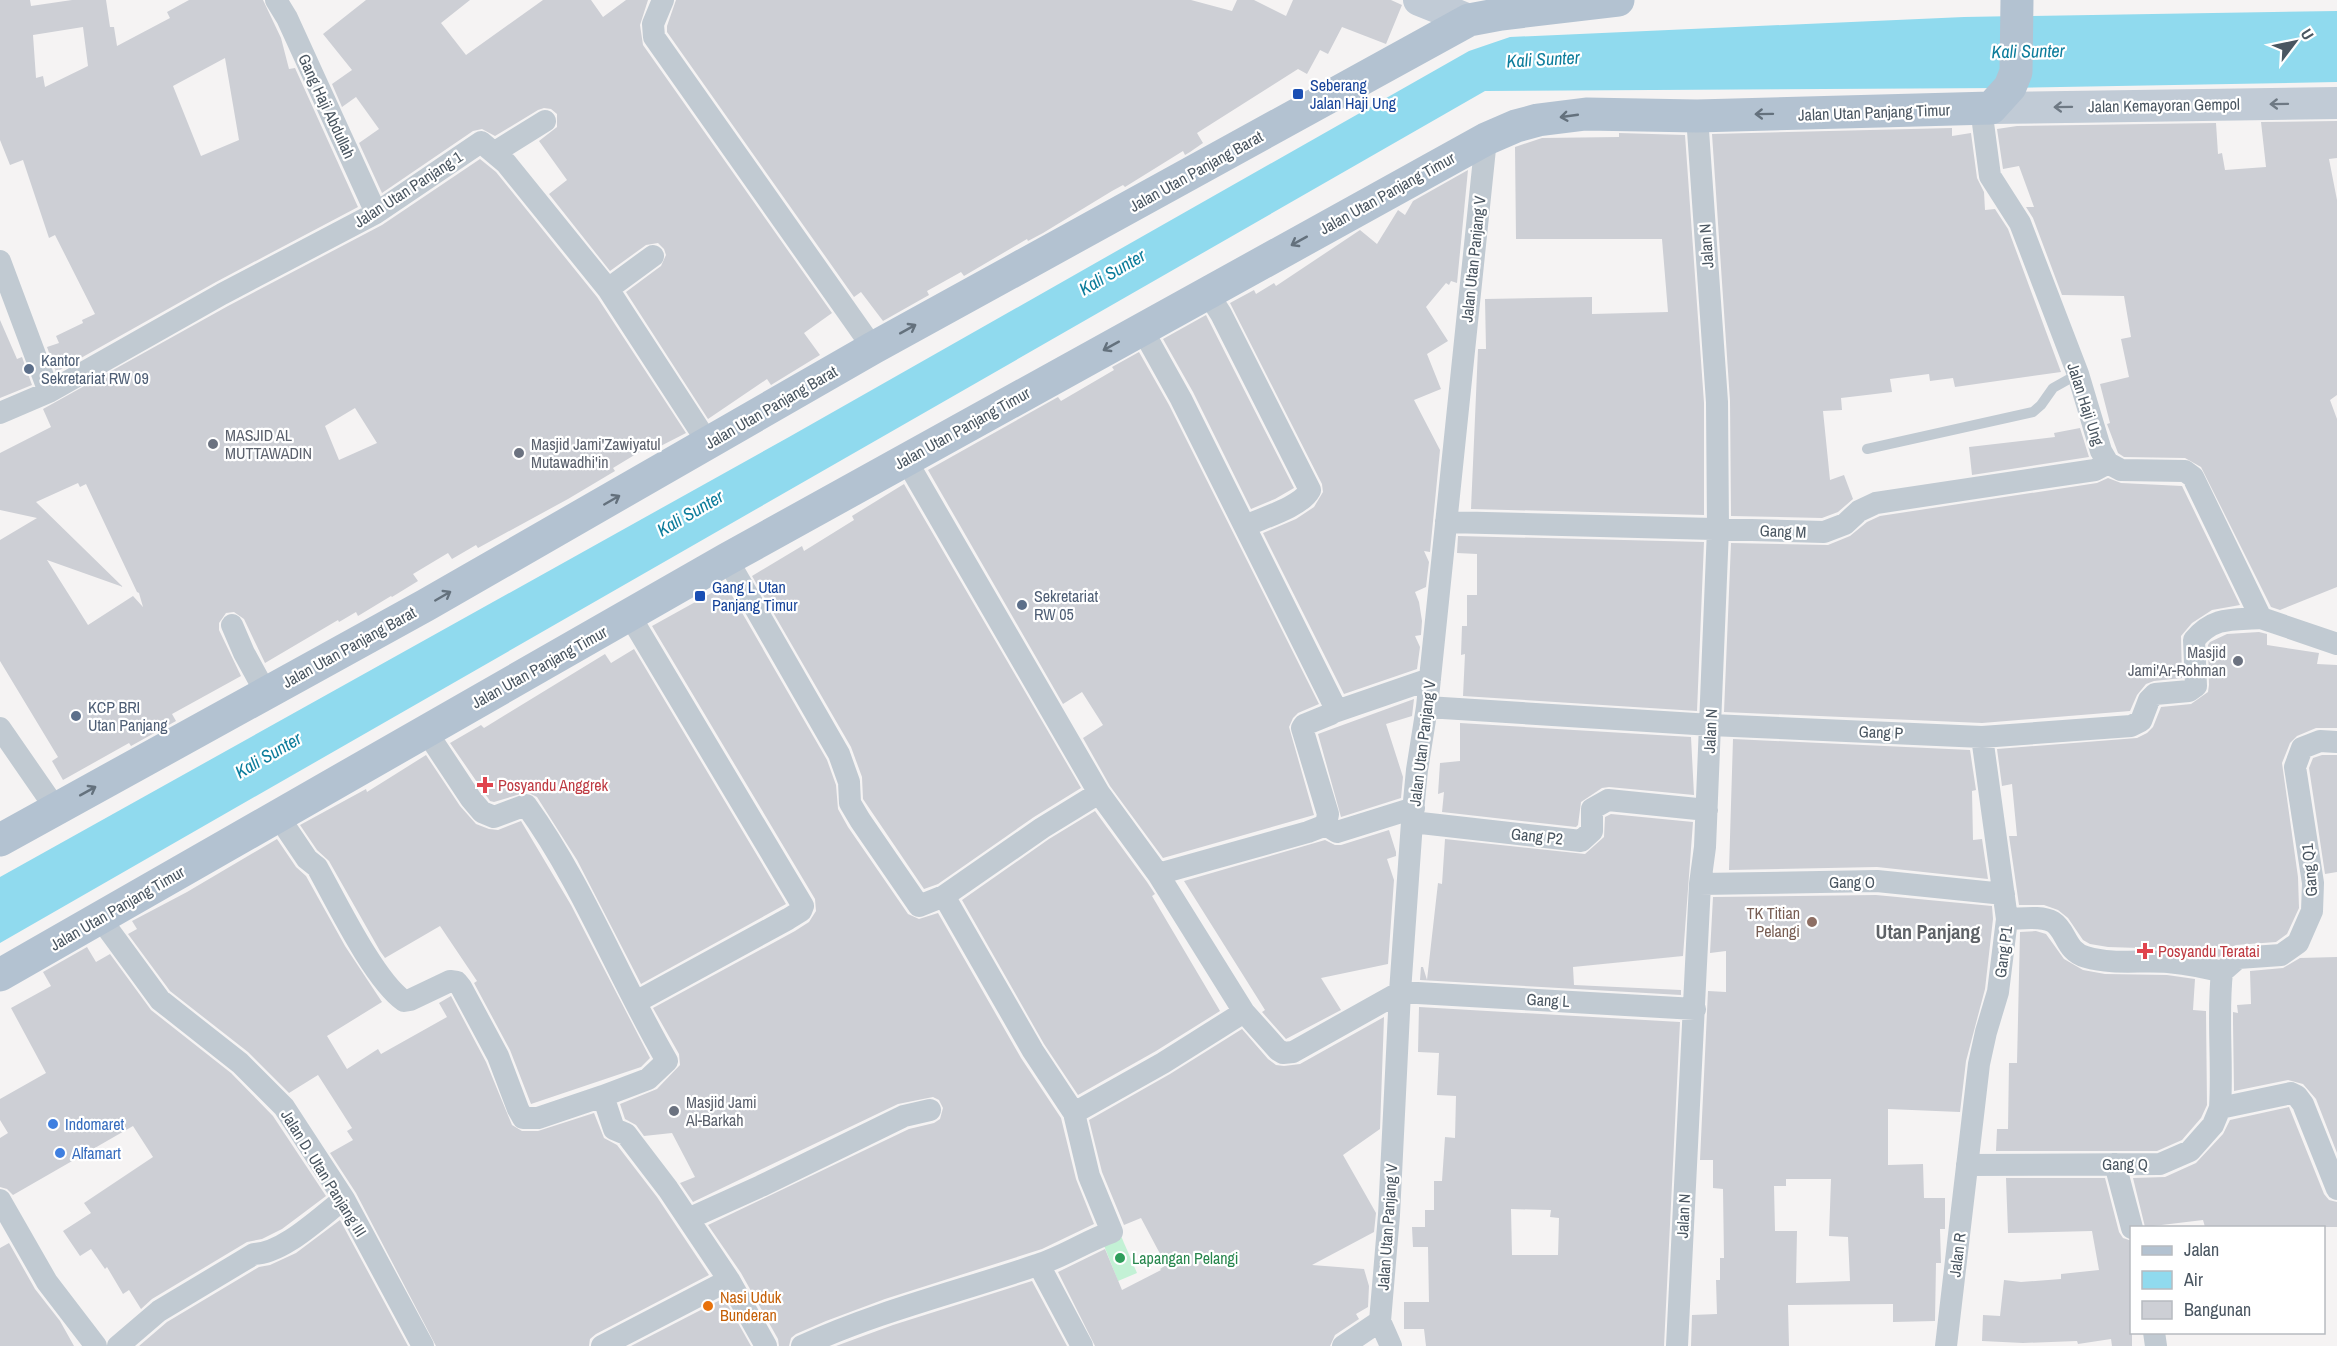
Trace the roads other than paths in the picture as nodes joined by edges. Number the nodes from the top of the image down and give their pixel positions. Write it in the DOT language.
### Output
graph roads {
  1 [pos="276,0"];
  2 [pos="663,0"];
  3 [pos="1419,0"];
  4 [pos="1618,0"];
  5 [pos="2017,5"];
  6 [pos="1481,18"];
  7 [pos="1992,103"];
  8 [pos="2337,103"];
  9 [pos="1697,116"];
  10 [pos="545,122"];
  11 [pos="1486,139"];
  12 [pos="495,152"];
  13 [pos="376,213"];
  14 [pos="653,256"];
  15 [pos="0,261"];
  16 [pos="608,289"];
  17 [pos="1207,292"];
  18 [pos="1142,329"];
  19 [pos="873,348"];
  20 [pos="2078,374"];
  21 [pos="49,392"];
  22 [pos="0,413"];
  23 [pos="708,443"];
  24 [pos="1867,449"];
  25 [pos="906,460"];
  26 [pos="2108,463"];
  27 [pos="1446,522"];
  28 [pos="1245,526"];
  29 [pos="1718,529"];
  30 [pos="727,559"];
  31 [pos="630,616"];
  32 [pos="2261,618"];
  33 [pos="232,625"];
  34 [pos="2337,644"];
  35 [pos="1430,679"];
  36 [pos="266,693"];
  37 [pos="1427,707"];
  38 [pos="1334,712"];
  39 [pos="1711,725"];
  40 [pos="0,728"];
  41 [pos="426,731"];
  42 [pos="1982,737"];
  43 [pos="2337,742"];
  44 [pos="1099,793"];
  45 [pos="56,809"];
  46 [pos="1707,810"];
  47 [pos="1413,815"];
  48 [pos="278,816"];
  49 [pos="1326,825"];
  50 [pos="0,840"];
  51 [pos="1158,874"];
  52 [pos="1700,884"];
  53 [pos="2004,894"];
  54 [pos="944,896"];
  55 [pos="100,918"];
  56 [pos="2007,919"];
  57 [pos="2222,972"];
  58 [pos="0,975"];
  59 [pos="1401,992"];
  60 [pos="636,1002"];
  61 [pos="1695,1009"];
  62 [pos="1244,1012"];
  63 [pos="603,1096"];
  64 [pos="2220,1108"];
  65 [pos="930,1110"];
  66 [pos="1074,1113"];
  67 [pos="2115,1164"];
  68 [pos="1967,1165"];
  69 [pos="2337,1189"];
  70 [pos="344,1199"];
  71 [pos="0,1200"];
  72 [pos="688,1219"];
  73 [pos="2132,1226"];
  74 [pos="1039,1265"];
  75 [pos="729,1280"];
  76 [pos="1380,1321"];
  77 [pos="96,1346"];
  78 [pos="118,1346"];
  79 [pos="423,1346"];
  80 [pos="603,1346"];
  81 [pos="766,1346"];
  82 [pos="802,1346"];
  83 [pos="1082,1346"];
  84 [pos="1343,1346"];
  85 [pos="1391,1346"];
  86 [pos="1677,1346"];
  87 [pos="1946,1346"];
  1 -- 13 [label="street, Gang Haji Abdullah"];
  2 -- 19 [label="street"];
  3 -- 6 [label="street"];
  4 -- 6 [label="main road, Jalan Utan Panjang Barat"];
  5 -- 7 [label="main road"];
  19 -- 6 [label="main road, Jalan Utan Panjang Barat, one-way"];
  8 -- 7 [label="street, Jalan Kemayoran Gempol, one-way"];
  7 -- 9 [label="main road, Jalan Utan Panjang Timur, one-way"];
  7 -- 20 [label="street, Jalan Haji Ung"];
  9 -- 11 [label="main road, Jalan Utan Panjang Timur, one-way"];
  9 -- 29 [label="street, Jalan N"];
  10 -- 12 [label="street"];
  11 -- 17 [label="main road, Jalan Utan Panjang Timur, one-way"];
  11 -- 27 [label="street, Jalan Utan Panjang V"];
  12 -- 13 [label="street, Jalan Utan Panjang 1"];
  12 -- 16 [label="street"];
  13 -- 21 [label="street, Jalan Utan Panjang 1"];
  14 -- 16 [label="street"];
  15 -- 21 [label="street"];
  16 -- 23 [label="street"];
  17 -- 18 [label="main road, Jalan Utan Panjang Timur"];
  17 -- 28 [label="street"];
  18 -- 25 [label="main road, Jalan Utan Panjang Timur, one-way"];
  18 -- 28 [label="street"];
  19 -- 23 [label="main road, Jalan Utan Panjang Barat"];
  20 -- 24 [label="lane"];
  20 -- 26 [label="street, Jalan Haji Ung"];
  21 -- 22 [label="street, Jalan Utan Panjang 1"];
  36 -- 23 [label="main road, Jalan Utan Panjang Barat, one-way"];
  25 -- 30 [label="main road, Jalan Utan Panjang Timur"];
  25 -- 44 [label="street"];
  26 -- 29 [label="street, Gang M"];
  26 -- 32 [label="street, Jalan Haji Ung"];
  27 -- 29 [label="street, Gang M"];
  27 -- 35 [label="street, Jalan Utan Panjang V"];
  28 -- 38 [label="street"];
  29 -- 39 [label="street, Jalan N"];
  30 -- 31 [label="main road, Jalan Utan Panjang Timur"];
  30 -- 54 [label="street"];
  31 -- 41 [label="main road, Jalan Utan Panjang Timur"];
  31 -- 60 [label="street"];
  32 -- 34 [label="street"];
  32 -- 42 [label="street, Gang P"];
  33 -- 36 [label="street"];
  35 -- 37 [label="street, Jalan Utan Panjang V"];
  35 -- 38 [label="street"];
  45 -- 36 [label="main road, Jalan Utan Panjang Barat, one-way"];
  37 -- 39 [label="street, Gang P"];
  37 -- 47 [label="street, Jalan Utan Panjang V"];
  38 -- 49 [label="street"];
  39 -- 42 [label="street, Gang P"];
  39 -- 46 [label="street, Jalan N"];
  40 -- 45 [label="street"];
  41 -- 48 [label="main road, Jalan Utan Panjang Timur"];
  41 -- 60 [label="street"];
  42 -- 53 [label="street, Gang P1"];
  43 -- 57 [label="street, Gang Q1"];
  44 -- 51 [label="street"];
  44 -- 54 [label="street"];
  45 -- 50 [label="main road, Jalan Utan Panjang Barat"];
  46 -- 47 [label="street, Gang P2"];
  46 -- 52 [label="street, Jalan N"];
  47 -- 49 [label="street"];
  47 -- 59 [label="street, Jalan Utan Panjang V"];
  48 -- 55 [label="main road, Jalan Utan Panjang Timur"];
  48 -- 63 [label="street"];
  49 -- 51 [label="street"];
  51 -- 62 [label="street"];
  52 -- 53 [label="street, Gang O"];
  52 -- 61 [label="street, Jalan N"];
  53 -- 56 [label="street, Gang P1"];
  54 -- 66 [label="street"];
  55 -- 58 [label="main road, Jalan Utan Panjang Timur"];
  55 -- 70 [label="street, Jalan D. Utan Panjang III"];
  56 -- 57 [label="street"];
  56 -- 68 [label="street, Gang P1"];
  57 -- 64 [label="street"];
  59 -- 61 [label="street, Gang L"];
  59 -- 62 [label="street"];
  59 -- 76 [label="street, Jalan Utan Panjang V"];
  60 -- 63 [label="street"];
  61 -- 86 [label="street, Jalan N"];
  62 -- 66 [label="street"];
  63 -- 72 [label="street"];
  64 -- 67 [label="street, Gang Q"];
  64 -- 69 [label="street"];
  65 -- 72 [label="street"];
  66 -- 74 [label="street"];
  67 -- 68 [label="street, Gang Q"];
  67 -- 73 [label="street"];
  68 -- 87 [label="street, Jalan R"];
  70 -- 78 [label="street"];
  70 -- 79 [label="street, Jalan D. Utan Panjang III"];
  71 -- 77 [label="street"];
  72 -- 75 [label="street"];
  74 -- 82 [label="street"];
  74 -- 83 [label="street"];
  75 -- 80 [label="street"];
  75 -- 81 [label="street"];
  76 -- 84 [label="street"];
  76 -- 85 [label="street, Jalan Utan Panjang V"];
}
